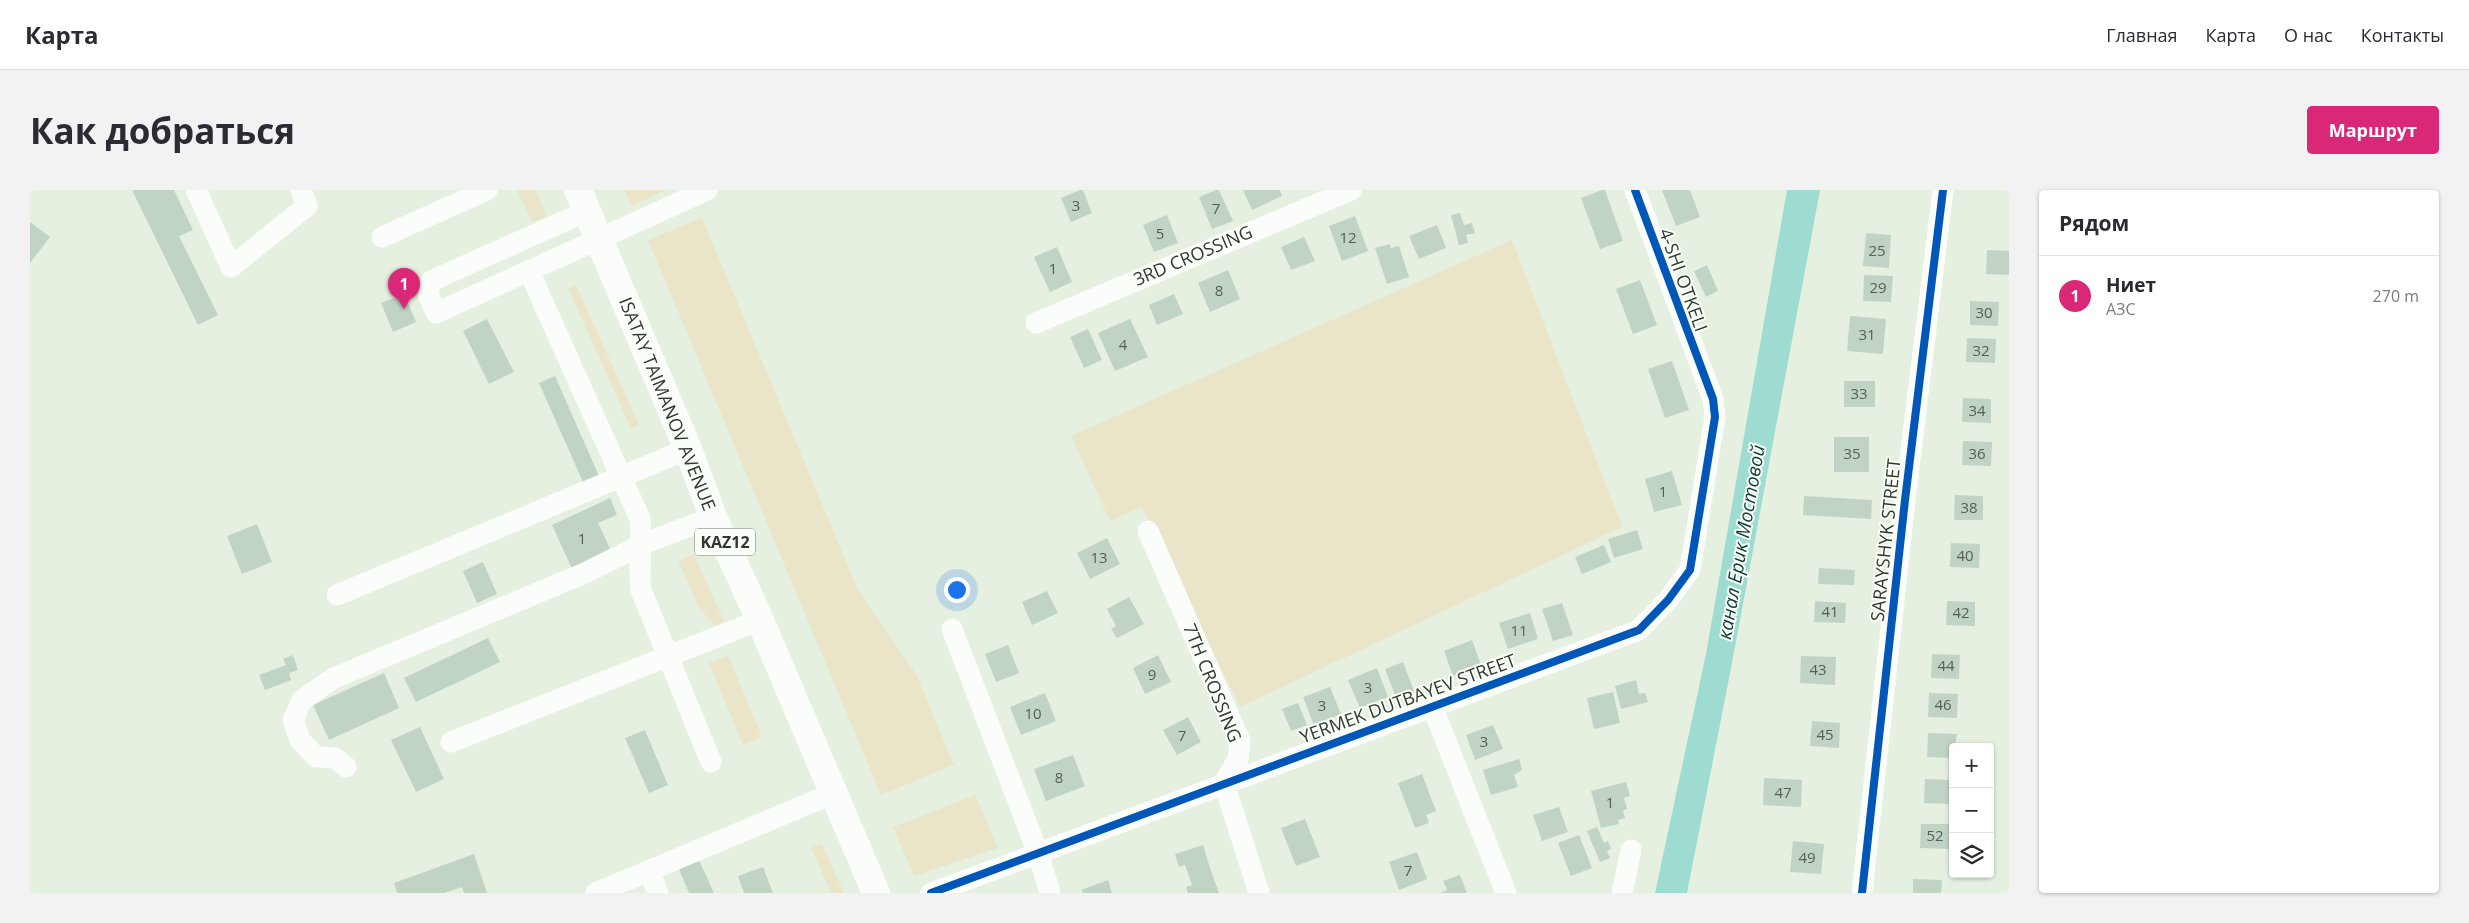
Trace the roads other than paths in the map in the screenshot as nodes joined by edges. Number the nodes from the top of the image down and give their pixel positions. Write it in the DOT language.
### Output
graph roads {
  1 [pos="196,190"];
  2 [pos="301,190"];
  3 [pos="487,190"];
  4 [pos="707,190"];
  5 [pos="1351,190"];
  6 [pos="1634,190"];
  7 [pos="1943,190"];
  8 [pos="582,200"];
  9 [pos="382,237"];
  10 [pos="599,239"];
  11 [pos="529,271"];
  12 [pos="1036,323"];
  13 [pos="1704,380"];
  14 [pos="688,448"];
  15 [pos="621,476"];
  16 [pos="713,516"];
  17 [pos="1148,531"];
  18 [pos="643,544"];
  19 [pos="337,595"];
  20 [pos="760,620"];
  21 [pos="952,629"];
  22 [pos="668,656"];
  23 [pos="1432,706"];
  24 [pos="451,742"];
  25 [pos="711,762"];
  26 [pos="346,767"];
  27 [pos="1224,783"];
  28 [pos="834,793"];
  29 [pos="1631,850"];
  30 [pos="1038,853"];
  31 [pos="649,871"];
  32 [pos="596,893"];
  33 [pos="658,893"];
  34 [pos="876,893"];
  35 [pos="931,893"];
  36 [pos="1050,893"];
  37 [pos="1259,893"];
  38 [pos="1506,893"];
  39 [pos="1622,893"];
  40 [pos="1862,893"];
  1 -- 2 [label="street"];
  3 -- 9 [label="street"];
  4 -- 10 [label="street"];
  5 -- 12 [label="street, 3RD CROSSING"];
  6 -- 13 [label="street, 4-SHI OTKELI"];
  7 -- 40 [label="street, SARAYSHYK STREET"];
  8 -- 10 [label="main road, ISATAY TAIMANOV AVENUE / KAZ12"];
  8 -- 11 [label="street"];
  10 -- 11 [label="street"];
  10 -- 14 [label="main road, ISATAY TAIMANOV AVENUE / KAZ12"];
  11 -- 15 [label="street"];
  13 -- 23 [label="street, YERMEK DUTBAYEV STREET"];
  14 -- 15 [label="street"];
  14 -- 16 [label="main road, ISATAY TAIMANOV AVENUE / KAZ12"];
  15 -- 18 [label="street"];
  15 -- 19 [label="street"];
  16 -- 18 [label="street"];
  16 -- 20 [label="main road, ISATAY TAIMANOV AVENUE / KAZ12"];
  17 -- 27 [label="street, 7TH CROSSING"];
  18 -- 22 [label="street"];
  18 -- 26 [label="street"];
  20 -- 22 [label="street"];
  20 -- 28 [label="main road, ISATAY TAIMANOV AVENUE / KAZ12"];
  21 -- 30 [label="street"];
  22 -- 24 [label="street"];
  22 -- 25 [label="street"];
  23 -- 27 [label="street, YERMEK DUTBAYEV STREET"];
  23 -- 38 [label="street"];
  27 -- 30 [label="street, YERMEK DUTBAYEV STREET"];
  27 -- 37 [label="street"];
  28 -- 31 [label="street"];
  28 -- 34 [label="main road, ISATAY TAIMANOV AVENUE / KAZ12"];
  29 -- 39 [label="street"];
  30 -- 35 [label="street, YERMEK DUTBAYEV STREET"];
  30 -- 36 [label="street"];
  31 -- 32 [label="street"];
  31 -- 33 [label="street"];
}
